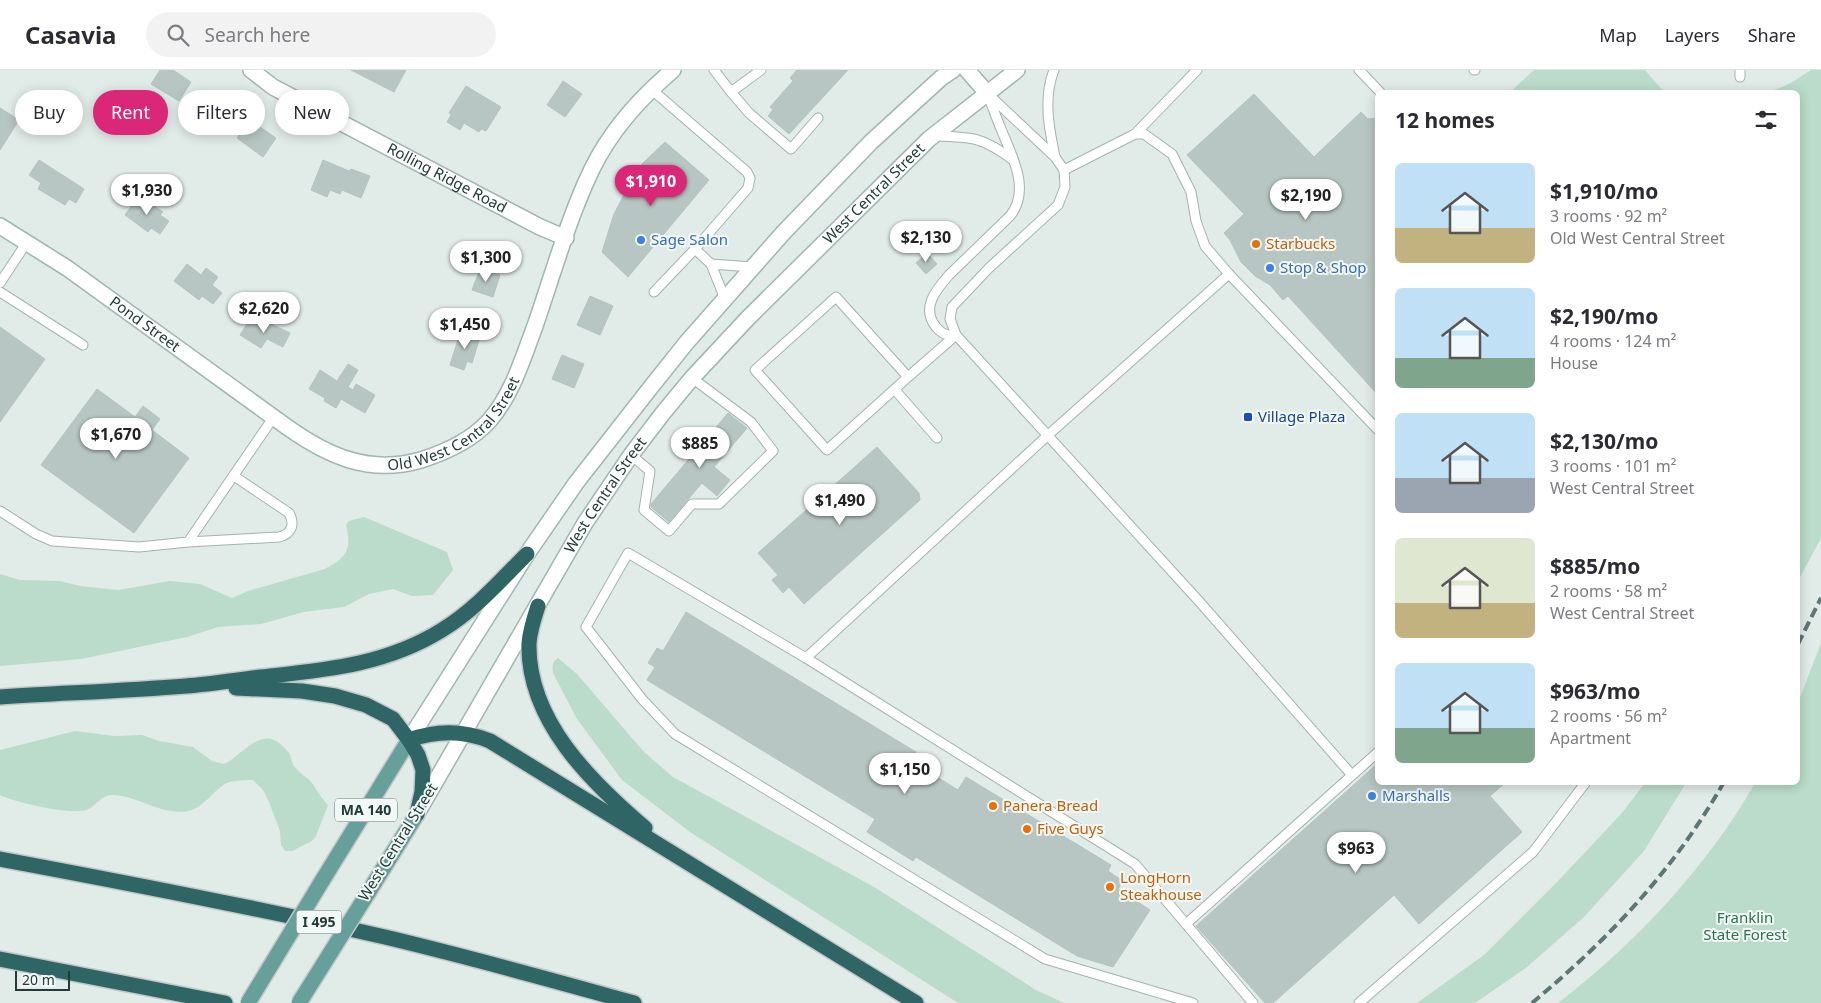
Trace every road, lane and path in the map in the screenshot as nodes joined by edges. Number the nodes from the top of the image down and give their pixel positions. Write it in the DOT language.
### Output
graph roads {
  1 [pos="251,70"];
  2 [pos="673,70"];
  3 [pos="714,70"];
  4 [pos="761,70"];
  5 [pos="953,70"];
  6 [pos="966,70"];
  7 [pos="1017,70"];
  8 [pos="1054,70"];
  9 [pos="1197,70"];
  10 [pos="1359,70"];
  11 [pos="651,89"];
  12 [pos="1378,90"];
  13 [pos="731,92"];
  14 [pos="987,93"];
  15 [pos="818,118"];
  16 [pos="1135,134"];
  17 [pos="932,136"];
  18 [pos="1055,157"];
  19 [pos="1015,161"];
  20 [pos="1064,170"];
  21 [pos="0,226"];
  22 [pos="566,238"];
  23 [pos="27,242"];
  24 [pos="695,249"];
  25 [pos="711,264"];
  26 [pos="752,267"];
  27 [pos="1229,274"];
  28 [pos="0,283"];
  29 [pos="0,292"];
  30 [pos="654,292"];
  31 [pos="725,299"];
  32 [pos="956,335"];
  33 [pos="83,345"];
  34 [pos="908,377"];
  35 [pos="692,378"];
  36 [pos="895,390"];
  37 [pos="273,418"];
  38 [pos="287,427"];
  39 [pos="1375,427"];
  40 [pos="1047,436"];
  41 [pos="937,438"];
  42 [pos="631,455"];
  43 [pos="234,476"];
  44 [pos="0,511"];
  45 [pos="188,542"];
  46 [pos="527,554"];
  47 [pos="538,606"];
  48 [pos="806,658"];
  49 [pos="186,686"];
  50 [pos="0,697"];
  51 [pos="464,733"];
  52 [pos="409,740"];
  53 [pos="1375,754"];
  54 [pos="1351,774"];
  55 [pos="1584,785"];
  56 [pos="417,814"];
  57 [pos="679,856"];
  58 [pos="0,859"];
  59 [pos="1186,924"];
  60 [pos="0,959"];
  61 [pos="225,1003"];
  62 [pos="248,1003"];
  63 [pos="299,1003"];
  64 [pos="634,1003"];
  65 [pos="916,1003"];
  66 [pos="1193,1003"];
  67 [pos="1253,1003"];
  68 [pos="1359,1003"];
  1 -- 22 [label="main road, Rolling Ridge Road"];
  2 -- 11 [label="main road, Old West Central Street"];
  3 -- 13 [label="lane"];
  4 -- 13 [label="lane"];
  5 -- 26 [label="main road, West Central Street / MA 140"];
  6 -- 14 [label="main road"];
  7 -- 14 [label="main road, West Central Street / MA 140"];
  8 -- 18 [label="lane"];
  9 -- 16 [label="lane"];
  10 -- 12 [label="lane"];
  11 -- 22 [label="main road, Old West Central Street"];
  11 -- 24 [label="lane"];
  13 -- 15 [label="lane"];
  14 -- 17 [label="main road, West Central Street / MA 140"];
  14 -- 18 [label="lane"];
  14 -- 19 [label="lane"];
  16 -- 20 [label="lane"];
  16 -- 27 [label="lane"];
  17 -- 19 [label="lane"];
  17 -- 35 [label="main road, West Central Street / MA 140"];
  18 -- 20 [label="lane"];
  19 -- 32 [label="lane"];
  20 -- 32 [label="lane"];
  21 -- 23 [label="main road, Pond Street"];
  22 -- 38 [label="main road, Old West Central Street"];
  23 -- 28 [label="lane"];
  23 -- 37 [label="main road, Pond Street"];
  24 -- 25 [label="lane"];
  24 -- 30 [label="lane"];
  25 -- 26 [label="lane"];
  25 -- 31 [label="lane"];
  26 -- 31 [label="main road, West Central Street / MA 140"];
  27 -- 39 [label="lane"];
  27 -- 40 [label="lane"];
  29 -- 33 [label="lane"];
  31 -- 46 [label="main road, West Central Street / MA 140"];
  32 -- 34 [label="lane"];
  32 -- 40 [label="lane"];
  34 -- 36 [label="lane"];
  34 -- 36 [label="lane"];
  35 -- 42 [label="main road, West Central Street / MA 140"];
  35 -- 42 [label="lane"];
  36 -- 41 [label="lane"];
  37 -- 38 [label="main road, Pond Street"];
  37 -- 43 [label="lane"];
  40 -- 48 [label="lane"];
  40 -- 54 [label="lane"];
  42 -- 47 [label="main road, West Central Street / MA 140"];
  43 -- 45 [label="lane"];
  43 -- 45 [label="lane"];
  44 -- 45 [label="lane"];
  46 -- 49 [label="highway"];
  46 -- 52 [label="main road, West Central Street / MA 140"];
  47 -- 51 [label="main road, West Central Street / MA 140"];
  47 -- 57 [label="highway"];
  48 -- 59 [label="lane"];
  48 -- 66 [label="lane"];
  49 -- 50 [label="highway"];
  49 -- 52 [label="highway"];
  51 -- 52 [label="highway"];
  51 -- 56 [label="main road, West Central Street / MA 140"];
  51 -- 57 [label="highway"];
  52 -- 56 [label="highway"];
  52 -- 62 [label="main road, West Central Street / MA 140, bridge"];
  53 -- 54 [label="lane"];
  54 -- 59 [label="lane"];
  55 -- 68 [label="lane"];
  56 -- 63 [label="main road, West Central Street / MA 140, bridge"];
  57 -- 65 [label="highway"];
  58 -- 64 [label="highway, I 495"];
  59 -- 67 [label="lane"];
  60 -- 61 [label="highway"];
}
